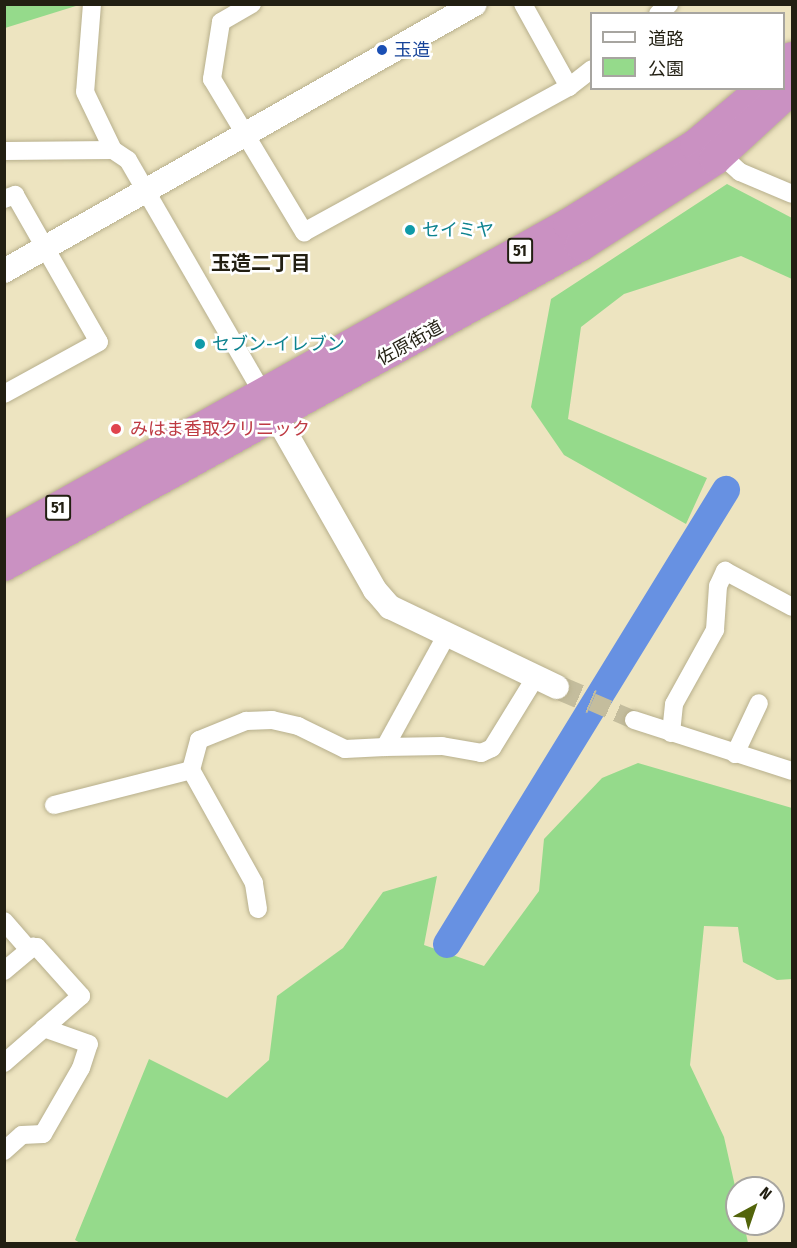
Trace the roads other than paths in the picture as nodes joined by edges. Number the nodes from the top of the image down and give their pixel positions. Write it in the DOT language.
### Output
graph roads {
  1 [pos="92,4"];
  2 [pos="252,4"];
  3 [pos="475,4"];
  4 [pos="523,4"];
  5 [pos="590,70"];
  6 [pos="569,87"];
  7 [pos="792,88"];
  8 [pos="760,90"];
  9 [pos="245,135"];
  10 [pos="113,150"];
  11 [pos="4,151"];
  12 [pos="720,154"];
  13 [pos="145,192"];
  14 [pos="792,194"];
  15 [pos="4,199"];
  16 [pos="46,248"];
  17 [pos="4,271"];
  18 [pos="4,394"];
  19 [pos="270,405"];
  20 [pos="4,538"];
  21 [pos="4,565"];
  22 [pos="792,607"];
  23 [pos="446,636"];
  24 [pos="546,682"];
  25 [pos="759,703"];
  26 [pos="634,720"];
  27 [pos="671,733"];
  28 [pos="385,747"];
  29 [pos="735,754"];
  30 [pos="190,770"];
  31 [pos="792,771"];
  32 [pos="54,805"];
  33 [pos="258,909"];
  34 [pos="4,921"];
  35 [pos="29,950"];
  36 [pos="4,971"];
  37 [pos="44,1028"];
  38 [pos="4,1063"];
  39 [pos="4,1151"];
  1 -- 10 [label="street"];
  2 -- 9 [label="street"];
  3 -- 9 [label="street"];
  4 -- 6 [label="street"];
  5 -- 6 [label="street"];
  6 -- 9 [label="street"];
  7 -- 12 [label="highway, 佐原街道 / 51"];
  8 -- 19 [label="highway, 佐原街道 / 51"];
  9 -- 13 [label="street"];
  10 -- 11 [label="street"];
  10 -- 13 [label="street"];
  12 -- 14 [label="street"];
  12 -- 19 [label="highway, 佐原街道 / 51"];
  13 -- 16 [label="street"];
  13 -- 19 [label="street"];
  15 -- 16 [label="street"];
  16 -- 17 [label="street"];
  16 -- 18 [label="street"];
  19 -- 20 [label="highway, 佐原街道 / 51"];
  19 -- 21 [label="highway, 佐原街道 / 51"];
  19 -- 23 [label="street"];
  22 -- 27 [label="street"];
  23 -- 24 [label="street"];
  23 -- 28 [label="street"];
  24 -- 28 [label="street"];
  25 -- 29 [label="street"];
  26 -- 27 [label="street"];
  27 -- 29 [label="street"];
  28 -- 30 [label="street"];
  29 -- 31 [label="street"];
  30 -- 32 [label="street"];
  30 -- 33 [label="street"];
  34 -- 35 [label="street"];
  35 -- 36 [label="street"];
  35 -- 37 [label="street"];
  37 -- 38 [label="street"];
  37 -- 39 [label="street"];
}
